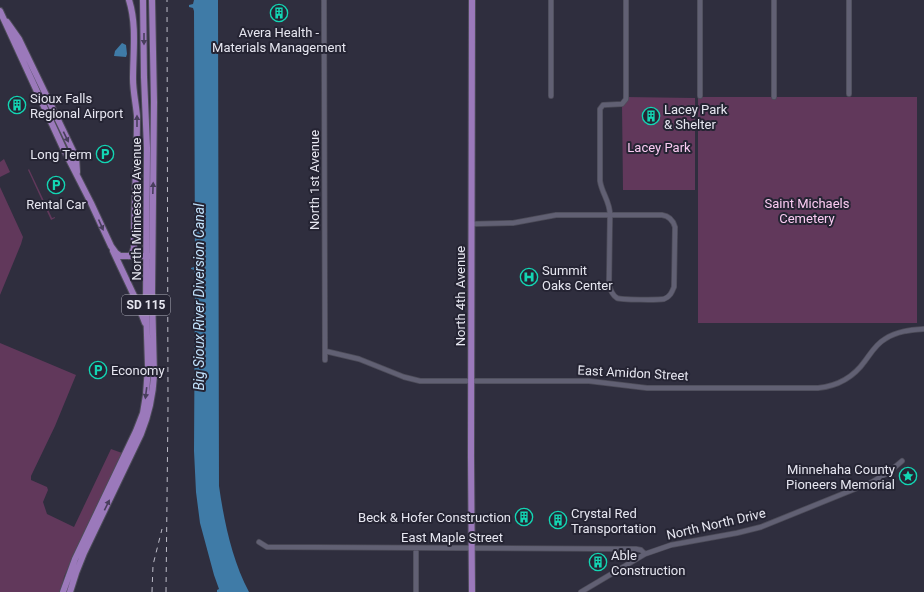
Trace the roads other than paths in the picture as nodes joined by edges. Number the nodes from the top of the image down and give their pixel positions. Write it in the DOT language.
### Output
graph roads {
  1 [pos="129,0"];
  2 [pos="143,0"];
  3 [pos="152,0"];
  4 [pos="324,0"];
  5 [pos="472,0"];
  6 [pos="551,0"];
  7 [pos="626,0"];
  8 [pos="700,0"];
  9 [pos="774,0"];
  10 [pos="849,0"];
  11 [pos="1,13"];
  12 [pos="849,94"];
  13 [pos="551,96"];
  14 [pos="700,96"];
  15 [pos="774,97"];
  16 [pos="610,215"];
  17 [pos="471,224"];
  18 [pos="111,246"];
  19 [pos="129,256"];
  20 [pos="149,256"];
  21 [pos="924,329"];
  22 [pos="148,345"];
  23 [pos="325,351"];
  24 [pos="325,360"];
  25 [pos="471,380"];
  26 [pos="902,461"];
  27 [pos="259,542"];
  28 [pos="416,548"];
  29 [pos="472,548"];
  30 [pos="644,554"];
  31 [pos="63,592"];
  32 [pos="70,592"];
  33 [pos="416,592"];
  34 [pos="472,592"];
  35 [pos="581,592"];
  19 -- 1 [label="main road, one-way"];
  2 -- 20 [label="main road, North Minnesota Avenue / SD 115, one-way"];
  20 -- 3 [label="main road, North Minnesota Avenue / SD 115, one-way"];
  4 -- 23 [label="street, North 1st Avenue"];
  5 -- 17 [label="main road, North 4th Avenue"];
  6 -- 13 [label="street"];
  7 -- 16 [label="street"];
  8 -- 14 [label="street"];
  9 -- 15 [label="street"];
  10 -- 12 [label="street"];
  11 -- 18 [label="main road, one-way"];
  16 -- 16 [label="street"];
  16 -- 17 [label="street"];
  17 -- 25 [label="main road, North 4th Avenue"];
  18 -- 19 [label="main road"];
  18 -- 22 [label="main road"];
  19 -- 20 [label="main road"];
  20 -- 22 [label="main road, North Minnesota Avenue / SD 115"];
  32 -- 20 [label="main road, North Minnesota Avenue / SD 115, one-way"];
  21 -- 25 [label="street, East Amidon Street"];
  22 -- 31 [label="main road, North Minnesota Avenue / SD 115, one-way"];
  23 -- 24 [label="street, North 1st Avenue"];
  23 -- 25 [label="street, East Amidon Street"];
  25 -- 29 [label="main road, North 4th Avenue"];
  26 -- 30 [label="street, North North Drive"];
  27 -- 28 [label="street, East Maple Street"];
  28 -- 29 [label="street, East Maple Street"];
  28 -- 33 [label="street"];
  29 -- 30 [label="street, East Maple Street"];
  29 -- 34 [label="main road, North 4th Avenue"];
  30 -- 35 [label="street, North North Drive"];
}
